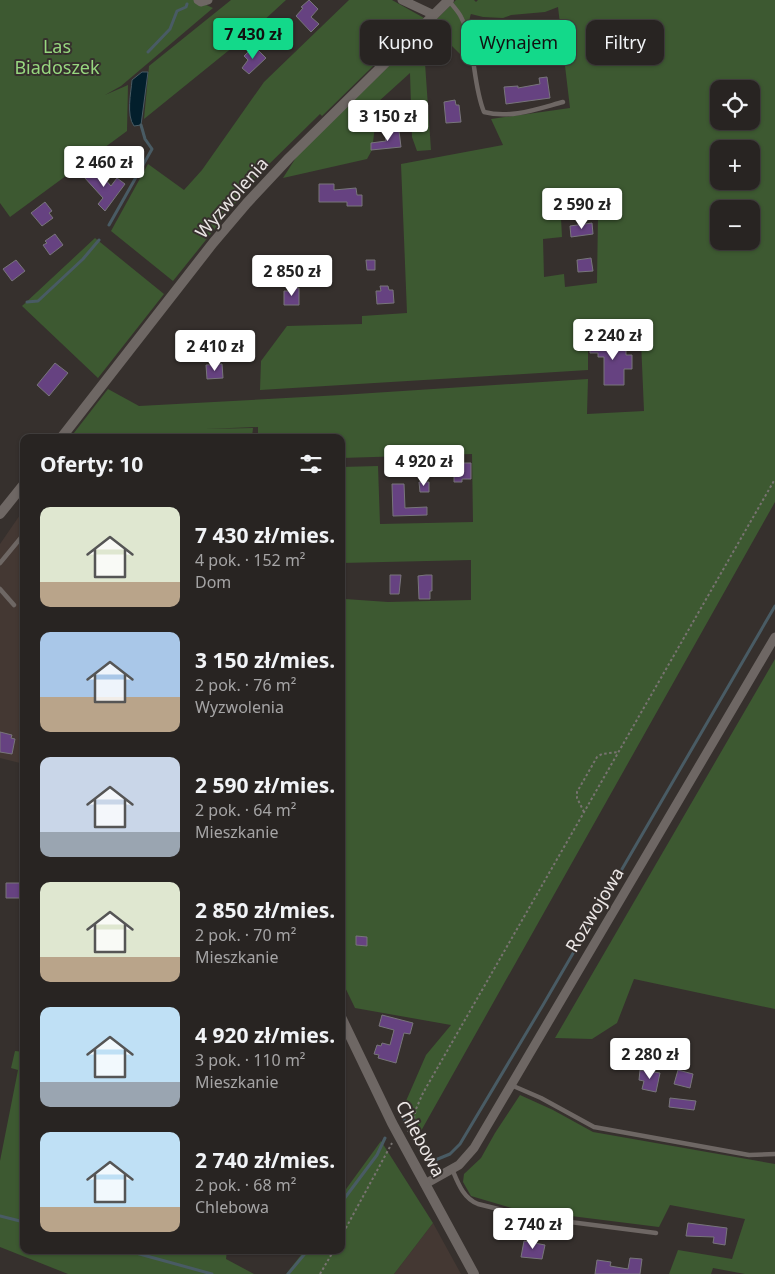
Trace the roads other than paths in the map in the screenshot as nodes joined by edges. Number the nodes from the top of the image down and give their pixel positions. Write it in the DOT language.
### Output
graph roads {
  1 [pos="198,0"];
  2 [pos="208,0"];
  3 [pos="402,0"];
  4 [pos="449,0"];
  5 [pos="434,15"];
  6 [pos="563,102"];
  7 [pos="64,434"];
  8 [pos="20,489"];
  9 [pos="0,514"];
  10 [pos="20,539"];
  11 [pos="0,563"];
  12 [pos="0,589"];
  13 [pos="14,605"];
  14 [pos="775,637"];
  15 [pos="345,1024"];
  16 [pos="511,1085"];
  17 [pos="775,1154"];
  18 [pos="452,1168"];
  19 [pos="425,1184"];
  20 [pos="656,1233"];
  21 [pos="474,1274"];
  1 -- 2 [label="street"];
  3 -- 5 [label="street"];
  4 -- 5 [label="street, Wyzwolenia"];
  4 -- 6 [label="lane"];
  5 -- 7 [label="street, Wyzwolenia"];
  8 -- 9 [label="street"];
  10 -- 11 [label="lane"];
  12 -- 13 [label="lane"];
  14 -- 16 [label="street, Rozwojowa"];
  15 -- 19 [label="street, Chlebowa"];
  16 -- 17 [label="lane"];
  16 -- 18 [label="street, Rozwojowa"];
  18 -- 19 [label="street, Rozwojowa"];
  18 -- 20 [label="lane"];
  19 -- 21 [label="street, Chlebowa"];
}
